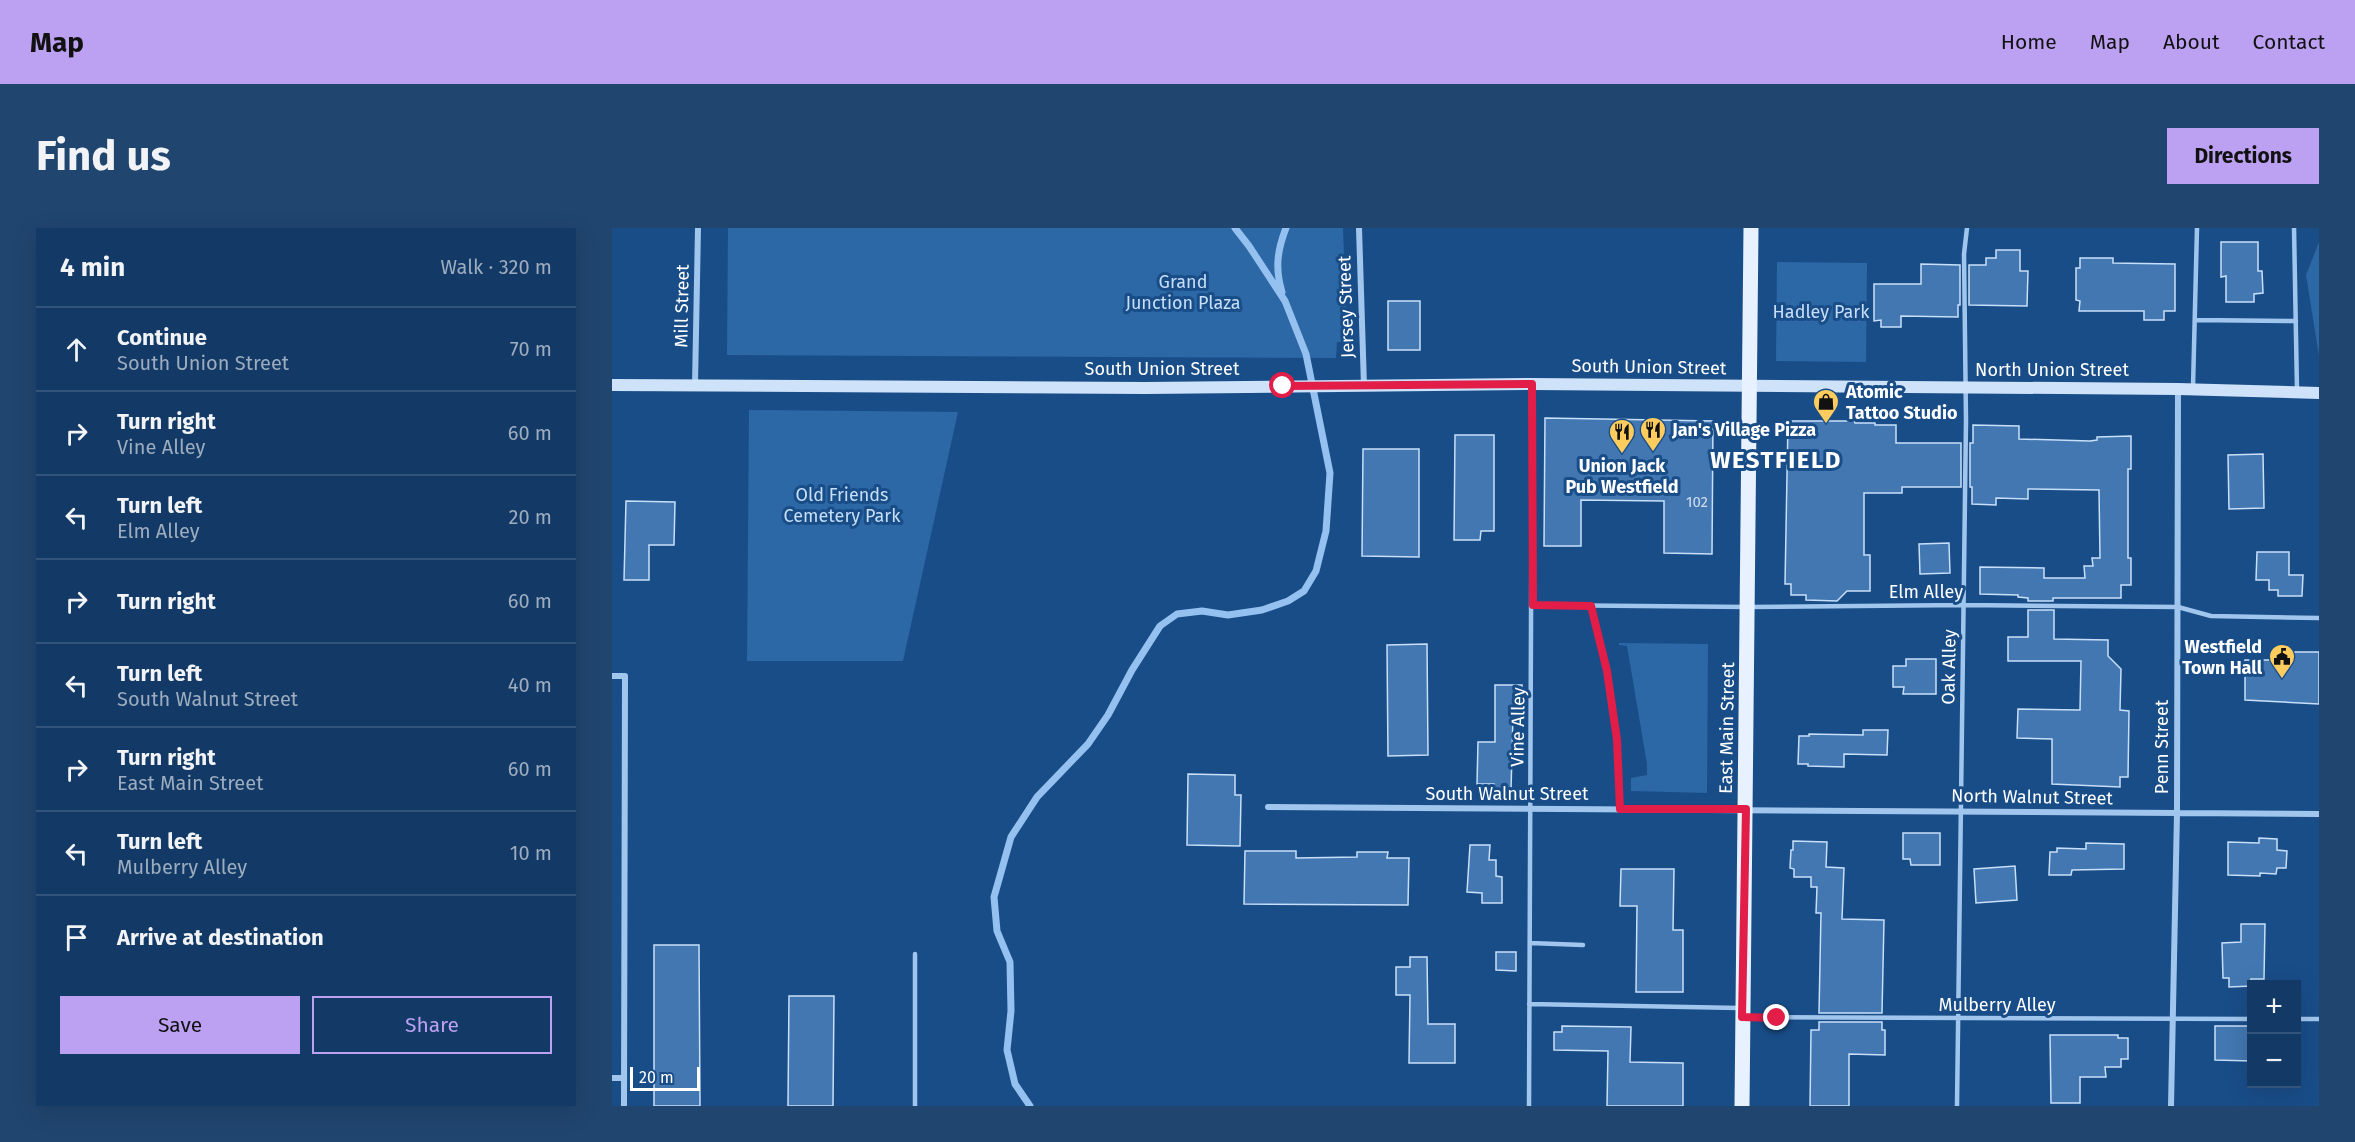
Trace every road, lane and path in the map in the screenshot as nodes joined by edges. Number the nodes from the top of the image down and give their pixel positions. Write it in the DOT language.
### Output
graph roads {
  1 [pos="698,228"];
  2 [pos="1359,228"];
  3 [pos="1751,228"];
  4 [pos="1967,228"];
  5 [pos="2197,228"];
  6 [pos="2294,228"];
  7 [pos="2195,320"];
  8 [pos="2296,321"];
  9 [pos="1532,384"];
  10 [pos="612,385"];
  11 [pos="695,385"];
  12 [pos="1364,386"];
  13 [pos="1749,386"];
  14 [pos="1966,387"];
  15 [pos="2178,389"];
  16 [pos="2193,390"];
  17 [pos="2297,392"];
  18 [pos="2319,393"];
  19 [pos="1533,605"];
  20 [pos="1964,605"];
  21 [pos="1591,606"];
  22 [pos="2178,607"];
  23 [pos="1748,608"];
  24 [pos="2319,618"];
  25 [pos="612,676"];
  26 [pos="1268,807"];
  27 [pos="1530,809"];
  28 [pos="1620,809"];
  29 [pos="1746,809"];
  30 [pos="1960,811"];
  31 [pos="2177,813"];
  32 [pos="2319,814"];
  33 [pos="1530,943"];
  34 [pos="1583,945"];
  35 [pos="915,954"];
  36 [pos="1529,1004"];
  37 [pos="1742,1013"];
  38 [pos="1958,1019"];
  39 [pos="2172,1019"];
  40 [pos="2247,1019"];
  41 [pos="2301,1019"];
  42 [pos="2319,1019"];
  43 [pos="612,1078"];
  44 [pos="624,1078"];
  45 [pos="624,1106"];
  46 [pos="915,1106"];
  47 [pos="1528,1106"];
  48 [pos="1742,1106"];
  49 [pos="1957,1106"];
  50 [pos="2170,1106"];
  1 -- 11 [label="street, Mill Street"];
  2 -- 12 [label="street, Jersey Street"];
  3 -- 13 [label="main road, East Main Street"];
  4 -- 14 [label="lane, Oak Alley"];
  5 -- 7 [label="lane"];
  6 -- 8 [label="lane"];
  7 -- 8 [label="lane"];
  7 -- 16 [label="lane"];
  8 -- 17 [label="lane"];
  9 -- 12 [label="street, South Union Street"];
  9 -- 13 [label="street, South Union Street"];
  9 -- 19 [label="lane, Vine Alley"];
  10 -- 11 [label="street, South Union Street"];
  11 -- 12 [label="street, South Union Street"];
  13 -- 14 [label="street, North Union Street"];
  13 -- 23 [label="main road, East Main Street"];
  14 -- 15 [label="street, North Union Street"];
  14 -- 20 [label="lane, Oak Alley"];
  15 -- 16 [label="street, North Union Street"];
  15 -- 22 [label="street, Penn Street"];
  16 -- 17 [label="street, North Union Street"];
  17 -- 18 [label="street, North Union Street"];
  19 -- 21 [label="lane, Elm Alley"];
  19 -- 27 [label="lane, Vine Alley"];
  20 -- 22 [label="lane, Elm Alley"];
  20 -- 23 [label="lane, Elm Alley"];
  20 -- 30 [label="lane, Oak Alley"];
  21 -- 23 [label="lane, Elm Alley"];
  21 -- 28 [label="lane"];
  22 -- 24 [label="lane, Elm Alley"];
  22 -- 31 [label="street, Penn Street"];
  23 -- 29 [label="main road, East Main Street"];
  25 -- 44 [label="street"];
  26 -- 27 [label="street, South Walnut Street"];
  27 -- 28 [label="street, South Walnut Street"];
  27 -- 33 [label="lane, Vine Alley"];
  28 -- 29 [label="street, South Walnut Street"];
  29 -- 30 [label="street, North Walnut Street"];
  29 -- 37 [label="main road, East Main Street"];
  30 -- 31 [label="street, North Walnut Street"];
  30 -- 38 [label="lane, Oak Alley"];
  31 -- 32 [label="street, North Walnut Street"];
  31 -- 39 [label="street, Penn Street"];
  33 -- 34 [label="lane"];
  33 -- 36 [label="lane, Vine Alley"];
  35 -- 46 [label="lane"];
  36 -- 37 [label="lane, Mulberry Alley"];
  36 -- 47 [label="lane, Vine Alley"];
  37 -- 38 [label="lane, Mulberry Alley"];
  37 -- 48 [label="main road, East Main Street"];
  38 -- 39 [label="lane, Mulberry Alley"];
  38 -- 49 [label="lane, Oak Alley"];
  39 -- 40 [label="lane, Mulberry Alley"];
  39 -- 50 [label="street, Penn Street"];
  41 -- 42 [label="lane"];
  43 -- 44 [label="street"];
  44 -- 45 [label="street"];
}
